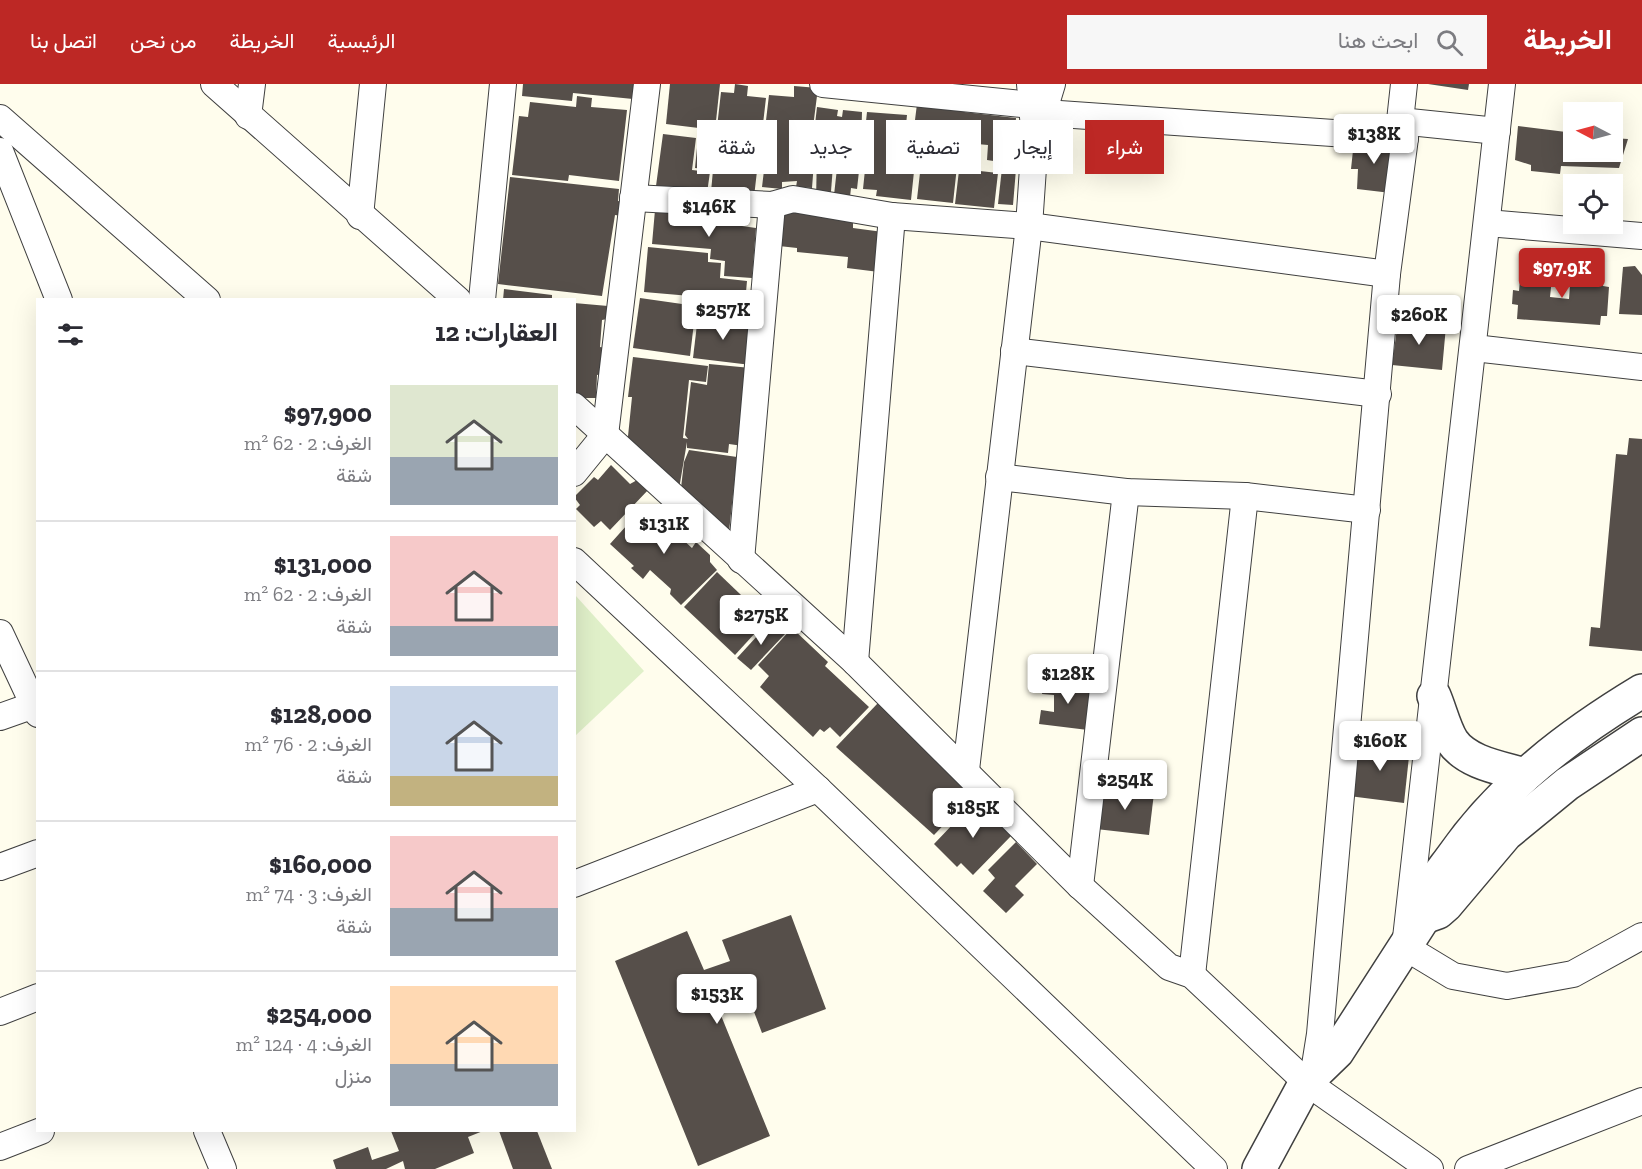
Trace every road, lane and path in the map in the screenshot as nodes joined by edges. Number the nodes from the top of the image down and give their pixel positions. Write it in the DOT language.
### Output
graph roads {
  1 [pos="214,84"];
  2 [pos="252,84"];
  3 [pos="373,84"];
  4 [pos="503,84"];
  5 [pos="647,84"];
  6 [pos="823,84"];
  7 [pos="1052,84"];
  8 [pos="1404,84"];
  9 [pos="1502,84"];
  10 [pos="1035,101"];
  11 [pos="248,116"];
  12 [pos="0,118"];
  13 [pos="1402,130"];
  14 [pos="1497,130"];
  15 [pos="0,150"];
  16 [pos="633,198"];
  17 [pos="772,205"];
  18 [pos="360,216"];
  19 [pos="892,216"];
  20 [pos="1487,223"];
  21 [pos="1029,226"];
  22 [pos="1642,236"];
  23 [pos="1387,274"];
  24 [pos="58,298"];
  25 [pos="205,298"];
  26 [pos="456,298"];
  27 [pos="482,298"];
  28 [pos="1474,348"];
  29 [pos="1014,351"];
  30 [pos="1642,367"];
  31 [pos="1378,394"];
  32 [pos="576,408"];
  33 [pos="605,435"];
  34 [pos="576,471"];
  35 [pos="999,477"];
  36 [pos="1126,492"];
  37 [pos="1245,496"];
  38 [pos="1367,510"];
  39 [pos="741,560"];
  40 [pos="576,563"];
  41 [pos="0,633"];
  42 [pos="855,662"];
  43 [pos="1642,691"];
  44 [pos="1434,696"];
  45 [pos="36,710"];
  46 [pos="0,717"];
  47 [pos="1642,734"];
  48 [pos="966,771"];
  49 [pos="1525,775"];
  50 [pos="818,789"];
  51 [pos="36,854"];
  52 [pos="0,867"];
  53 [pos="576,883"];
  54 [pos="1080,886"];
  55 [pos="1424,916"];
  56 [pos="1641,944"];
  57 [pos="1405,947"];
  58 [pos="1192,975"];
  59 [pos="36,998"];
  60 [pos="0,1011"];
  61 [pos="1309,1080"];
  62 [pos="1642,1101"];
  63 [pos="38,1132"];
  64 [pos="207,1132"];
  65 [pos="0,1147"];
  66 [pos="223,1169"];
  67 [pos="1214,1169"];
  68 [pos="1260,1169"];
  69 [pos="1431,1169"];
  70 [pos="1468,1169"];
  1 -- 11 [label="street"];
  2 -- 11 [label="street"];
  3 -- 18 [label="street"];
  4 -- 27 [label="street"];
  5 -- 16 [label="street"];
  6 -- 10 [label="street"];
  7 -- 10 [label="street"];
  8 -- 13 [label="street"];
  9 -- 14 [label="street"];
  10 -- 13 [label="street"];
  10 -- 21 [label="street"];
  11 -- 18 [label="street"];
  12 -- 25 [label="street"];
  13 -- 14 [label="street"];
  13 -- 23 [label="street"];
  14 -- 20 [label="street"];
  15 -- 24 [label="street"];
  16 -- 17 [label="street"];
  16 -- 33 [label="street"];
  17 -- 19 [label="street"];
  17 -- 39 [label="street"];
  18 -- 26 [label="street"];
  19 -- 21 [label="street"];
  19 -- 42 [label="street"];
  20 -- 22 [label="street"];
  20 -- 28 [label="street"];
  21 -- 23 [label="street"];
  21 -- 29 [label="street"];
  23 -- 31 [label="street"];
  28 -- 30 [label="street"];
  28 -- 44 [label="street"];
  29 -- 31 [label="street"];
  29 -- 35 [label="street"];
  31 -- 38 [label="street"];
  32 -- 33 [label="street"];
  33 -- 34 [label="street"];
  33 -- 39 [label="street"];
  35 -- 36 [label="street"];
  35 -- 48 [label="street"];
  36 -- 37 [label="street"];
  36 -- 54 [label="street"];
  37 -- 38 [label="street"];
  37 -- 58 [label="street"];
  38 -- 61 [label="street"];
  39 -- 42 [label="street"];
  40 -- 50 [label="street"];
  41 -- 45 [label="street"];
  42 -- 48 [label="street"];
  43 -- 49 [label="street"];
  44 -- 49 [label="street"];
  44 -- 57 [label="street"];
  45 -- 46 [label="street"];
  47 -- 55 [label="street"];
  48 -- 54 [label="street"];
  49 -- 55 [label="street"];
  50 -- 53 [label="street"];
  50 -- 67 [label="street"];
  51 -- 52 [label="street"];
  54 -- 58 [label="street"];
  55 -- 57 [label="street"];
  56 -- 57 [label="street"];
  57 -- 61 [label="street"];
  58 -- 61 [label="street"];
  59 -- 60 [label="street"];
  61 -- 68 [label="street"];
  61 -- 69 [label="street"];
  62 -- 70 [label="street"];
  63 -- 65 [label="street"];
  64 -- 66 [label="street"];
}
